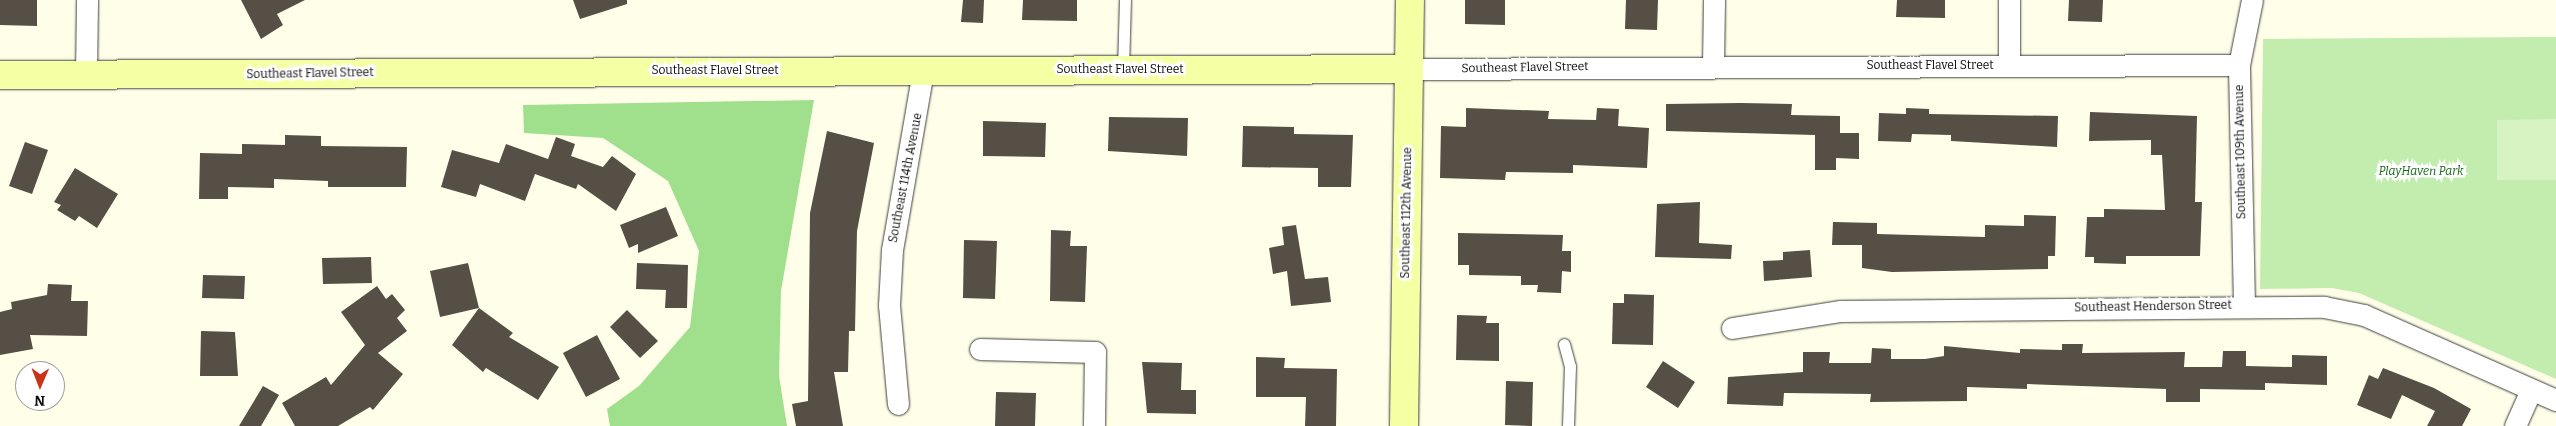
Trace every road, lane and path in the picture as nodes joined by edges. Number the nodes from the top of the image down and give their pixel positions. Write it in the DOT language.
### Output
graph roads {
  1 [pos="87,0"];
  2 [pos="1125,0"];
  3 [pos="1410,0"];
  4 [pos="1714,0"];
  5 [pos="2010,0"];
  6 [pos="2252,0"];
  7 [pos="1714,65"];
  8 [pos="2239,65"];
  9 [pos="2008,66"];
  10 [pos="1409,69"];
  11 [pos="923,70"];
  12 [pos="1123,70"];
  13 [pos="86,74"];
  14 [pos="0,75"];
  15 [pos="2244,306"];
  16 [pos="1732,328"];
  17 [pos="1564,344"];
  18 [pos="980,349"];
  19 [pos="2531,390"];
  20 [pos="2556,400"];
  21 [pos="898,404"];
  22 [pos="1094,426"];
  23 [pos="1404,426"];
  24 [pos="1568,426"];
  25 [pos="2515,426"];
  1 -- 13 [label="street"];
  2 -- 12 [label="lane"];
  3 -- 10 [label="street, Southeast 112th Avenue"];
  4 -- 7 [label="street"];
  5 -- 9 [label="street"];
  6 -- 8 [label="street, Southeast 109th Avenue"];
  7 -- 9 [label="street, Southeast Flavel Street"];
  7 -- 10 [label="street, Southeast Flavel Street"];
  8 -- 9 [label="street, Southeast Flavel Street"];
  8 -- 15 [label="street, Southeast 109th Avenue"];
  10 -- 12 [label="street, Southeast Flavel Street"];
  10 -- 23 [label="street, Southeast 112th Avenue"];
  11 -- 12 [label="street, Southeast Flavel Street"];
  11 -- 13 [label="street, Southeast Flavel Street"];
  11 -- 21 [label="street, Southeast 114th Avenue"];
  13 -- 14 [label="street, Southeast Flavel Street"];
  15 -- 16 [label="street, Southeast Henderson Street"];
  15 -- 19 [label="street, Southeast Henderson Street"];
  17 -- 24 [label="lane"];
  18 -- 22 [label="street"];
  19 -- 20 [label="street, Southeast Henderson Street"];
  19 -- 25 [label="street"];
}
